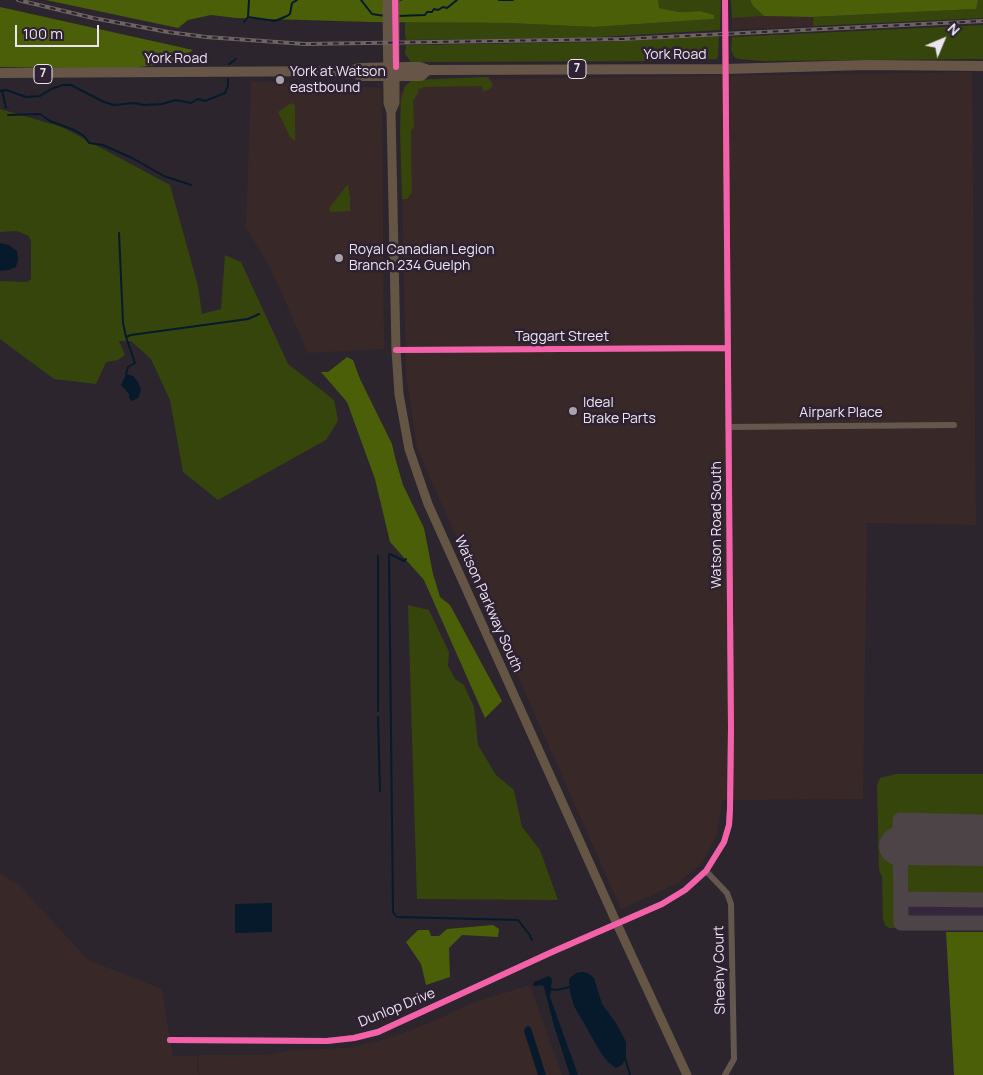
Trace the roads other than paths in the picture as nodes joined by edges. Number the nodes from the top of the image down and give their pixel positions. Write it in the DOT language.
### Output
graph roads {
  1 [pos="725,0"];
  2 [pos="391,4"];
  3 [pos="983,66"];
  4 [pos="725,68"];
  5 [pos="391,71"];
  6 [pos="0,74"];
  7 [pos="728,348"];
  8 [pos="396,350"];
  9 [pos="954,425"];
  10 [pos="728,427"];
  11 [pos="706,871"];
  12 [pos="617,924"];
  13 [pos="170,1040"];
  14 [pos="687,1075"];
  15 [pos="725,1075"];
  1 -- 4 [label="street, Watson Road South"];
  2 -- 5 [label="main road, Watson Parkway South"];
  3 -- 4 [label="main road, York Road / 7"];
  4 -- 5 [label="main road, York Road / 7"];
  4 -- 7 [label="street, Watson Road South"];
  5 -- 6 [label="main road, York Road / 7"];
  5 -- 8 [label="main road, Watson Parkway South"];
  7 -- 8 [label="street, Taggart Street"];
  7 -- 10 [label="street, Watson Road South"];
  8 -- 12 [label="main road, Watson Parkway South"];
  9 -- 10 [label="street, Airpark Place"];
  10 -- 11 [label="street, Watson Road South"];
  11 -- 12 [label="street, Watson Road South"];
  11 -- 15 [label="street, Sheehy Court"];
  12 -- 13 [label="street, Dunlop Drive"];
  12 -- 14 [label="main road, Watson Parkway South"];
}
